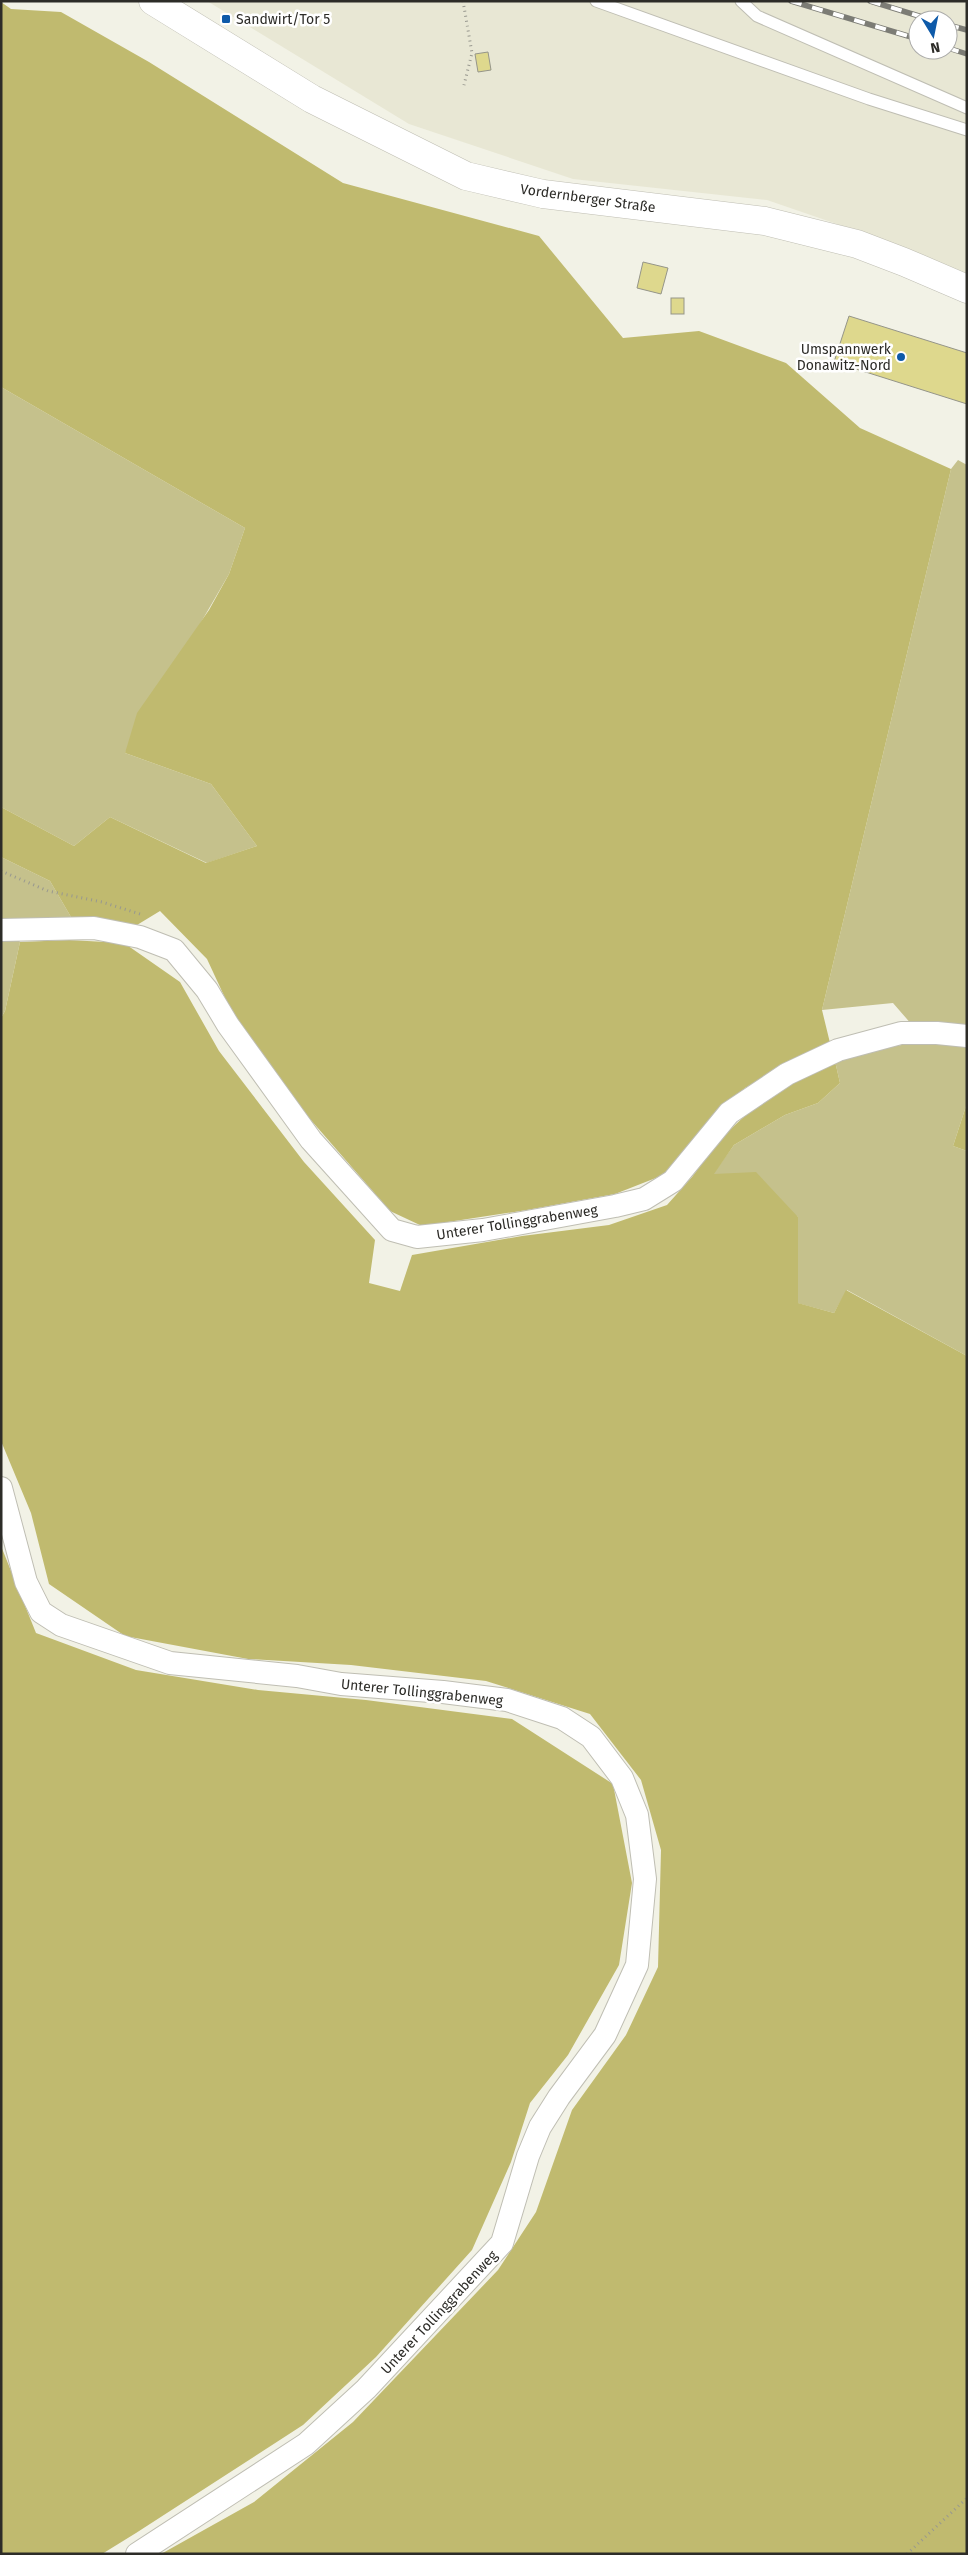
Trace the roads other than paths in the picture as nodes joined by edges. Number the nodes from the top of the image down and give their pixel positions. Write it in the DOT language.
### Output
graph roads {
  1 [pos="154,1"];
  2 [pos="596,1"];
  3 [pos="741,1"];
  4 [pos="967,108"];
  5 [pos="967,130"];
  6 [pos="967,289"];
  7 [pos="1,930"];
  8 [pos="967,1036"];
  9 [pos="1,1488"];
  10 [pos="138,2554"];
  1 -- 6 [label="main road, Vordernberger Straße"];
  2 -- 5 [label="lane"];
  3 -- 4 [label="lane"];
  7 -- 8 [label="street, Unterer Tollinggrabenweg"];
  9 -- 10 [label="street, Unterer Tollinggrabenweg"];
}
